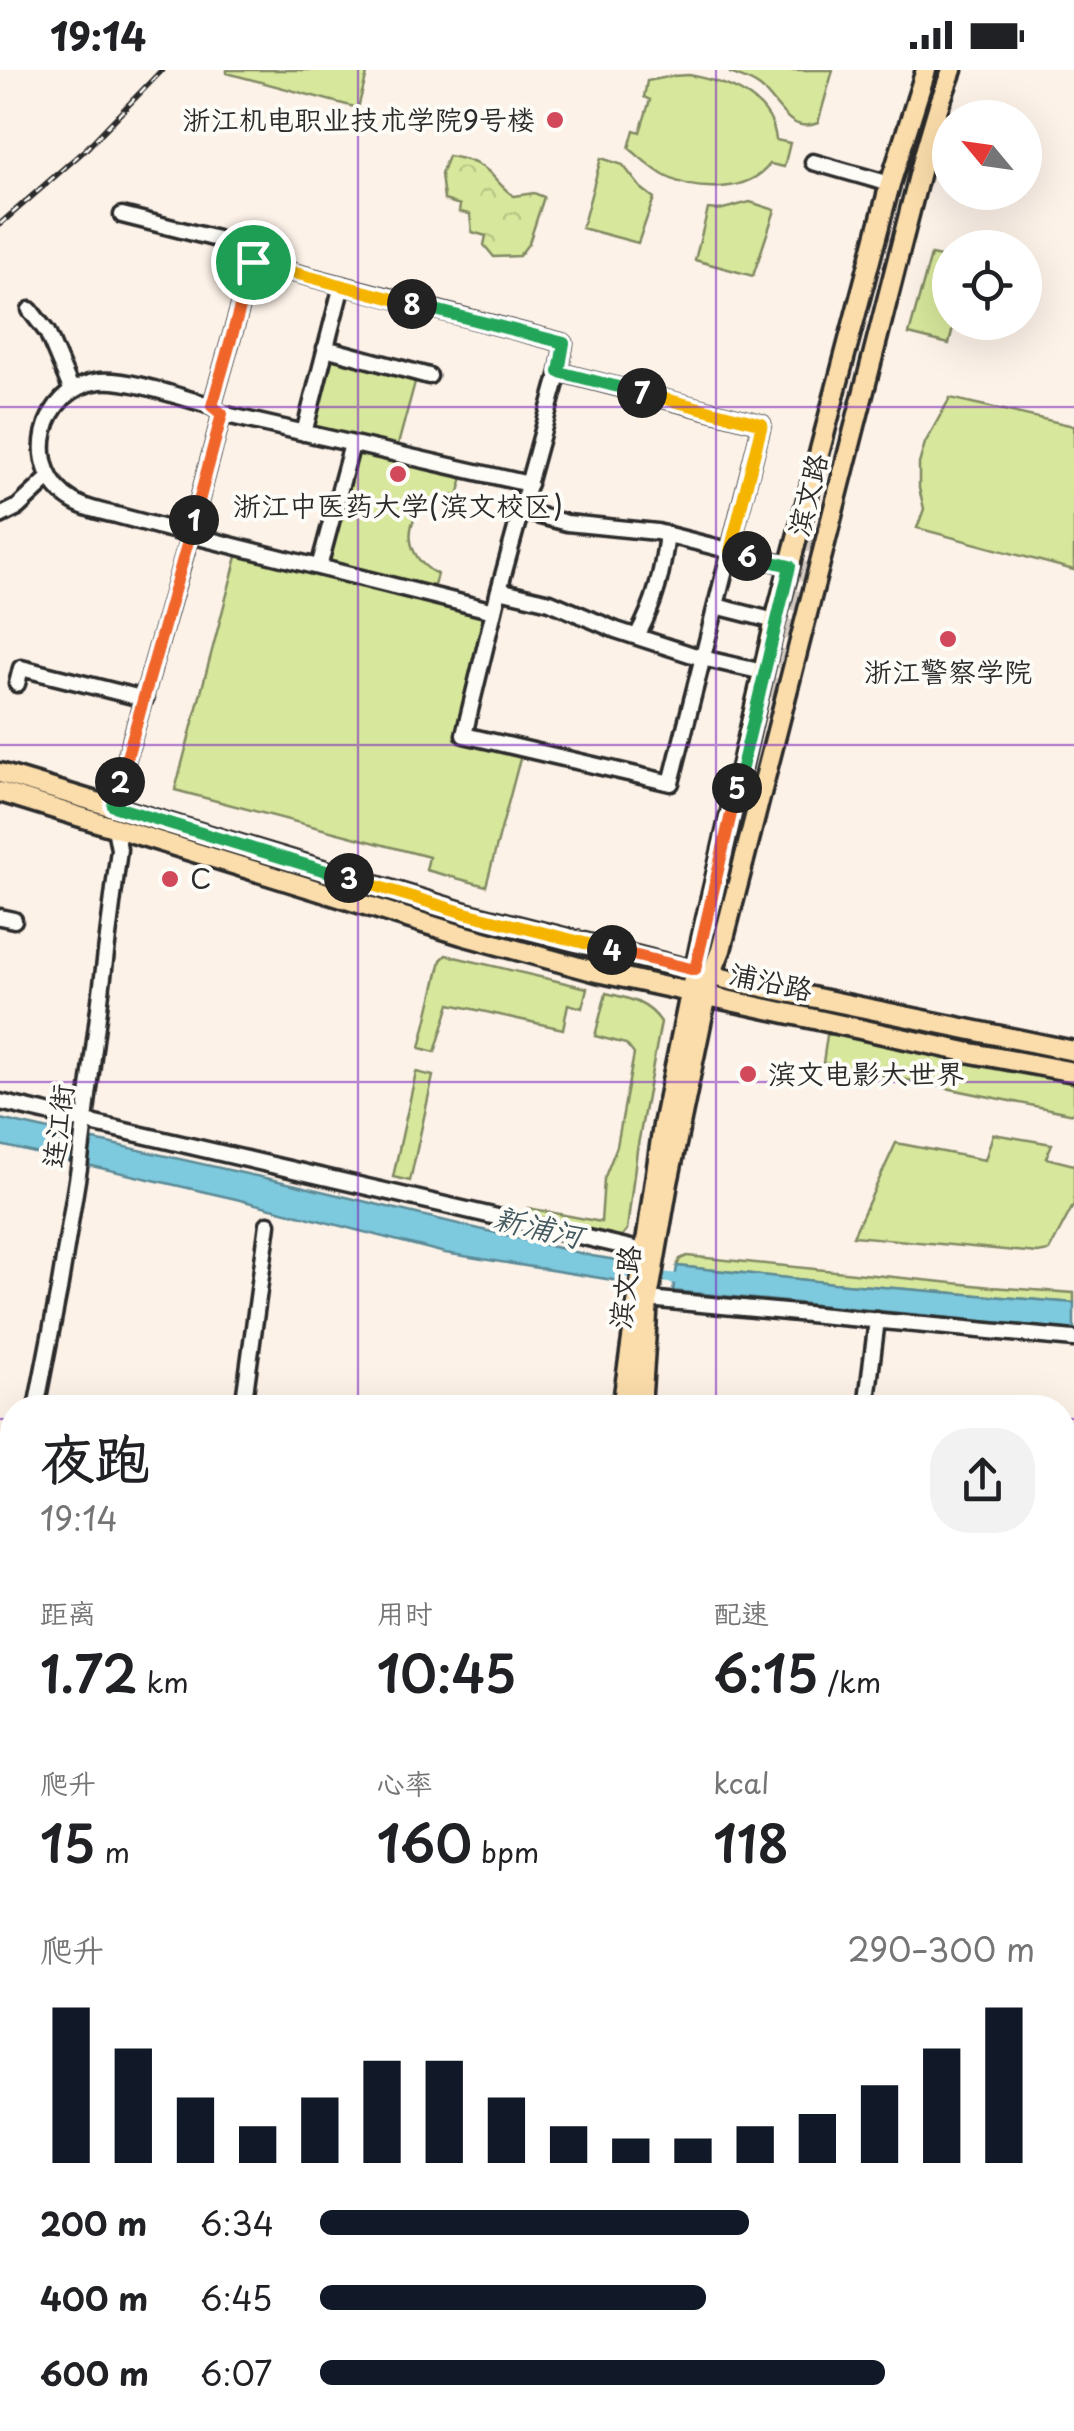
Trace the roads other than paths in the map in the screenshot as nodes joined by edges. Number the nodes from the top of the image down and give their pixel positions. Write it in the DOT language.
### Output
graph roads {
  1 [pos="926,70"];
  2 [pos="952,70"];
  3 [pos="812,162"];
  4 [pos="890,184"];
  5 [pos="122,215"];
  6 [pos="253,262"];
  7 [pos="342,285"];
  8 [pos="30,310"];
  9 [pos="325,348"];
  10 [pos="559,372"];
  11 [pos="429,376"];
  12 [pos="72,391"];
  13 [pos="217,410"];
  14 [pos="304,433"];
  15 [pos="352,444"];
  16 [pos="50,476"];
  17 [pos="529,484"];
  18 [pos="521,510"];
  19 [pos="0,516"];
  20 [pos="667,534"];
  21 [pos="190,535"];
  22 [pos="730,551"];
  23 [pos="790,566"];
  24 [pos="319,567"];
  25 [pos="499,590"];
  26 [pos="716,606"];
  27 [pos="494,611"];
  28 [pos="776,621"];
  29 [pos="637,636"];
  30 [pos="702,658"];
  31 [pos="764,672"];
  32 [pos="17,684"];
  33 [pos="145,699"];
  34 [pos="0,772"];
  35 [pos="0,792"];
  36 [pos="113,806"];
  37 [pos="114,828"];
  38 [pos="136,834"];
  39 [pos="119,849"];
  40 [pos="703,973"];
  41 [pos="698,995"];
  42 [pos="1074,1050"];
  43 [pos="1074,1072"];
  44 [pos="0,1102"];
  45 [pos="84,1124"];
  46 [pos="268,1224"];
  47 [pos="648,1246"];
  48 [pos="643,1298"];
  49 [pos="876,1320"];
  50 [pos="1074,1339"];
  51 [pos="39,1395"];
  52 [pos="245,1395"];
  53 [pos="624,1395"];
  54 [pos="641,1395"];
  55 [pos="867,1395"];
  1 -- 4 [label="main road, 滨文路"];
  2 -- 40 [label="main road, 滨文路"];
  3 -- 4 [label="street"];
  4 -- 23 [label="main road, 滨文路"];
  5 -- 6 [label="street"];
  6 -- 7 [label="street"];
  6 -- 13 [label="street"];
  7 -- 9 [label="street"];
  7 -- 10 [label="street"];
  8 -- 12 [label="street"];
  9 -- 11 [label="street"];
  9 -- 14 [label="street"];
  10 -- 17 [label="street"];
  10 -- 22 [label="street"];
  12 -- 13 [label="street"];
  12 -- 16 [label="street"];
  13 -- 14 [label="street"];
  13 -- 21 [label="street"];
  14 -- 15 [label="street"];
  15 -- 17 [label="street"];
  15 -- 24 [label="street"];
  16 -- 19 [label="street"];
  16 -- 21 [label="street"];
  17 -- 18 [label="street"];
  18 -- 20 [label="street"];
  18 -- 25 [label="street"];
  20 -- 22 [label="street"];
  20 -- 29 [label="street"];
  21 -- 24 [label="street"];
  21 -- 33 [label="street"];
  22 -- 23 [label="street"];
  22 -- 26 [label="street"];
  23 -- 28 [label="main road, 滨文路"];
  24 -- 27 [label="street"];
  25 -- 27 [label="street"];
  25 -- 29 [label="street"];
  26 -- 28 [label="street"];
  26 -- 30 [label="street"];
  27 -- 30 [label="street"];
  28 -- 31 [label="main road, 滨文路"];
  29 -- 30 [label="street"];
  30 -- 31 [label="street"];
  31 -- 40 [label="main road, 滨文路"];
  32 -- 33 [label="street"];
  33 -- 36 [label="street"];
  34 -- 36 [label="main road, 浦沿路"];
  35 -- 37 [label="main road, 浦沿路"];
  36 -- 40 [label="main road, 浦沿路"];
  37 -- 38 [label="main road, 浦沿路"];
  37 -- 39 [label="street, 连江街"];
  38 -- 39 [label="street"];
  38 -- 41 [label="main road, 浦沿路"];
  39 -- 45 [label="street, 连江街"];
  40 -- 41 [label="main road, 滨文路"];
  40 -- 42 [label="main road, 浦沿路"];
  41 -- 43 [label="main road, 浦沿路"];
  41 -- 47 [label="main road, 滨文路"];
  44 -- 45 [label="street"];
  45 -- 47 [label="street"];
  45 -- 51 [label="street, 连江街"];
  46 -- 52 [label="street"];
  47 -- 48 [label="main road, 滨文路"];
  48 -- 49 [label="street"];
  48 -- 53 [label="main road, 滨文路"];
  48 -- 54 [label="main road, 滨文路"];
  49 -- 50 [label="street"];
  49 -- 55 [label="street"];
}
